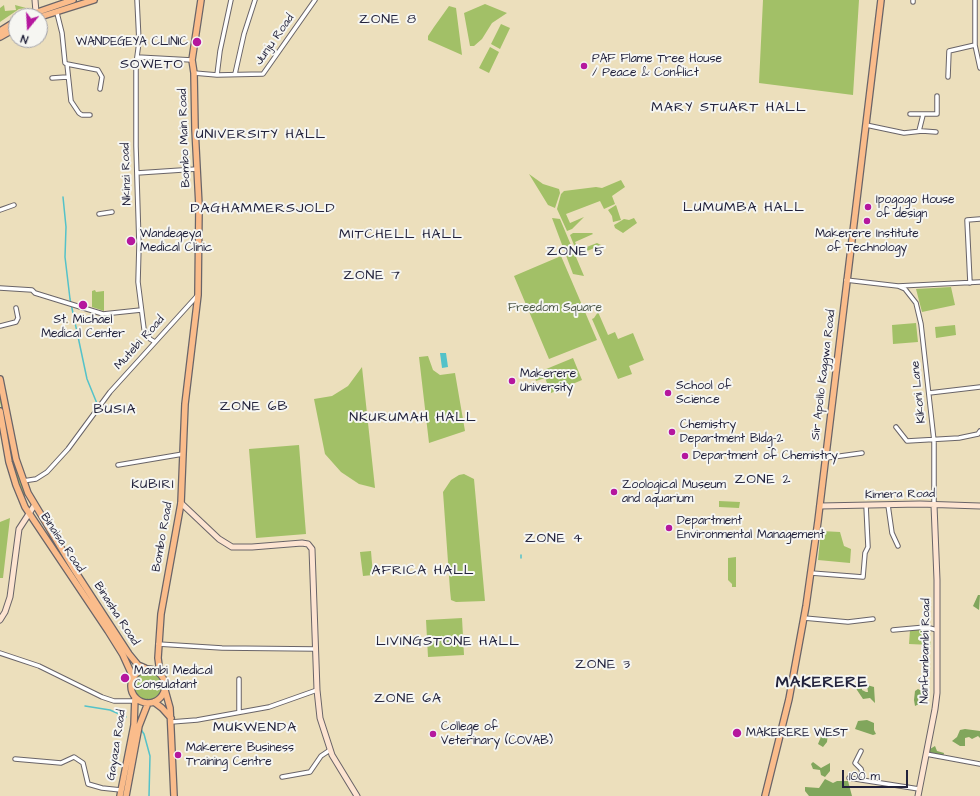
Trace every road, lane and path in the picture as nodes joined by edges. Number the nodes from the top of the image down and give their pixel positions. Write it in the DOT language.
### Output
graph roads {
  1 [pos="73,0"];
  2 [pos="94,0"];
  3 [pos="137,0"];
  4 [pos="202,0"];
  5 [pos="231,0"];
  6 [pos="255,0"];
  7 [pos="315,0"];
  8 [pos="881,0"];
  9 [pos="975,0"];
  10 [pos="48,8"];
  11 [pos="57,12"];
  12 [pos="48,15"];
  13 [pos="975,45"];
  14 [pos="137,57"];
  15 [pos="192,60"];
  16 [pos="67,64"];
  17 [pos="980,68"];
  18 [pos="194,73"];
  19 [pos="235,74"];
  20 [pos="217,75"];
  21 [pos="67,77"];
  22 [pos="948,77"];
  23 [pos="52,78"];
  24 [pos="100,89"];
  25 [pos="938,96"];
  26 [pos="910,114"];
  27 [pos="90,115"];
  28 [pos="923,115"];
  29 [pos="866,125"];
  30 [pos="919,131"];
  31 [pos="936,132"];
  32 [pos="197,169"];
  33 [pos="137,173"];
  34 [pos="14,205"];
  35 [pos="0,210"];
  36 [pos="112,212"];
  37 [pos="99,214"];
  38 [pos="980,219"];
  39 [pos="846,280"];
  40 [pos="980,282"];
  41 [pos="970,283"];
  42 [pos="898,286"];
  43 [pos="0,288"];
  44 [pos="198,296"];
  45 [pos="16,308"];
  46 [pos="141,310"];
  47 [pos="194,324"];
  48 [pos="0,326"];
  49 [pos="155,342"];
  50 [pos="0,379"];
  51 [pos="980,387"];
  52 [pos="929,393"];
  53 [pos="0,410"];
  54 [pos="896,428"];
  55 [pos="980,431"];
  56 [pos="934,441"];
  57 [pos="862,453"];
  58 [pos="183,454"];
  59 [pos="826,458"];
  60 [pos="118,465"];
  61 [pos="23,481"];
  62 [pos="181,503"];
  63 [pos="866,505"];
  64 [pos="888,505"];
  65 [pos="934,505"];
  66 [pos="34,506"];
  67 [pos="820,506"];
  68 [pos="980,506"];
  69 [pos="29,514"];
  70 [pos="898,546"];
  71 [pos="811,573"];
  72 [pos="804,618"];
  73 [pos="873,619"];
  74 [pos="0,620"];
  75 [pos="893,630"];
  76 [pos="937,630"];
  77 [pos="158,644"];
  78 [pos="315,649"];
  79 [pos="0,653"];
  80 [pos="158,658"];
  81 [pos="148,668"];
  82 [pos="160,673"];
  83 [pos="133,677"];
  84 [pos="239,679"];
  85 [pos="165,690"];
  86 [pos="317,690"];
  87 [pos="134,699"];
  88 [pos="151,702"];
  89 [pos="239,712"];
  90 [pos="171,720"];
  91 [pos="330,750"];
  92 [pos="861,751"];
  93 [pos="926,754"];
  94 [pos="15,759"];
  95 [pos="980,764"];
  96 [pos="282,777"];
  97 [pos="850,778"];
  98 [pos="864,780"];
  99 [pos="919,789"];
  100 [pos="120,793"];
  101 [pos="126,796"];
  102 [pos="174,796"];
  103 [pos="357,796"];
  104 [pos="765,796"];
  105 [pos="918,796"];
  1 -- 10 [label="main road"];
  2 -- 11 [label="main road"];
  3 -- 14 [label="street, Nkinzi Road"];
  4 -- 15 [label="main road, Bombo Main Road"];
  5 -- 20 [label="street"];
  6 -- 19 [label="street"];
  7 -- 19 [label="street, Junju Road"];
  8 -- 29 [label="main road, Sir Apollo Kaggwa Road"];
  9 -- 13 [label="street"];
  11 -- 12 [label="main road"];
  11 -- 16 [label="street"];
  13 -- 17 [label="street"];
  13 -- 22 [label="street"];
  14 -- 15 [label="street"];
  14 -- 33 [label="street, Nkinzi Road"];
  15 -- 18 [label="main road, Bombo Main Road"];
  16 -- 21 [label="street"];
  16 -- 24 [label="street"];
  18 -- 20 [label="street, Junju Road"];
  18 -- 32 [label="main road, Bombo Main Road"];
  19 -- 20 [label="street, Junju Road"];
  21 -- 23 [label="street"];
  21 -- 27 [label="street"];
  25 -- 28 [label="street"];
  26 -- 28 [label="street"];
  28 -- 30 [label="street"];
  29 -- 30 [label="street"];
  29 -- 39 [label="main road, Sir Apollo Kaggwa Road"];
  30 -- 31 [label="street"];
  32 -- 33 [label="street"];
  32 -- 44 [label="main road, Bombo Main Road"];
  33 -- 46 [label="street, Nkinzi Road"];
  34 -- 35 [label="street"];
  36 -- 37 [label="street"];
  38 -- 41 [label="street"];
  39 -- 42 [label="street"];
  39 -- 59 [label="main road, Sir Apollo Kaggwa Road"];
  40 -- 41 [label="street"];
  41 -- 42 [label="street"];
  42 -- 52 [label="street, Kikoni Lane"];
  43 -- 46 [label="street"];
  44 -- 47 [label="main road, Bombo Main Road"];
  44 -- 49 [label="street, Mutebi Road"];
  45 -- 48 [label="street"];
  46 -- 49 [label="street, Nkinzi Road"];
  47 -- 58 [label="main road, Bombo Road"];
  49 -- 61 [label="street, Mutebi Road"];
  50 -- 61 [label="main road, Binaisa Road"];
  51 -- 52 [label="street"];
  52 -- 56 [label="street, Kikoni Lane"];
  53 -- 69 [label="main road, Binaisa Road"];
  54 -- 56 [label="street"];
  55 -- 56 [label="street"];
  56 -- 65 [label="street, Kikoni Lane"];
  57 -- 59 [label="street"];
  58 -- 60 [label="street"];
  58 -- 62 [label="main road, Bombo Road"];
  59 -- 67 [label="main road, Sir Apollo Kaggwa Road"];
  61 -- 66 [label="main road, Binaisa Road"];
  62 -- 77 [label="main road, Bombo Road"];
  62 -- 78 [label="street"];
  63 -- 64 [label="street, Kimera Road"];
  63 -- 67 [label="street, Kimera Road"];
  63 -- 71 [label="street"];
  64 -- 65 [label="street, Kimera Road"];
  64 -- 70 [label="street"];
  65 -- 68 [label="street, Kimera Road"];
  65 -- 76 [label="street, Nanfumbambi Road"];
  66 -- 69 [label="street"];
  66 -- 81 [label="main road, Binasha Road"];
  67 -- 71 [label="main road, Sir Apollo Kaggwa Road"];
  69 -- 74 [label="street"];
  69 -- 83 [label="main road, Binaisa Road"];
  71 -- 72 [label="main road, Sir Apollo Kaggwa Road"];
  72 -- 73 [label="street"];
  72 -- 104 [label="main road, Sir Apollo Kaggwa Road"];
  75 -- 76 [label="street"];
  76 -- 93 [label="street, Nanfumbambi Road"];
  77 -- 78 [label="street"];
  77 -- 80 [label="main road, Bombo Road"];
  78 -- 86 [label="street"];
  79 -- 87 [label="street"];
  80 -- 81 [label="main road"];
  80 -- 82 [label="main road, Bombo Road"];
  81 -- 82 [label="main road"];
  81 -- 83 [label="main road"];
  82 -- 85 [label="main road"];
  83 -- 87 [label="main road"];
  84 -- 89 [label="street"];
  85 -- 88 [label="main road"];
  85 -- 90 [label="main road"];
  86 -- 89 [label="street"];
  86 -- 91 [label="street"];
  87 -- 88 [label="main road"];
  87 -- 100 [label="main road, Gayaza Road"];
  88 -- 90 [label="main road"];
  88 -- 101 [label="main road, Gayaza Road"];
  89 -- 90 [label="street"];
  90 -- 102 [label="main road"];
  91 -- 96 [label="street"];
  91 -- 103 [label="street"];
  92 -- 98 [label="street"];
  93 -- 95 [label="street"];
  93 -- 99 [label="street, Nanfumbambi Road"];
  94 -- 100 [label="street"];
  97 -- 98 [label="street"];
  98 -- 99 [label="street"];
  99 -- 105 [label="street, Nanfumbambi Road"];
}
